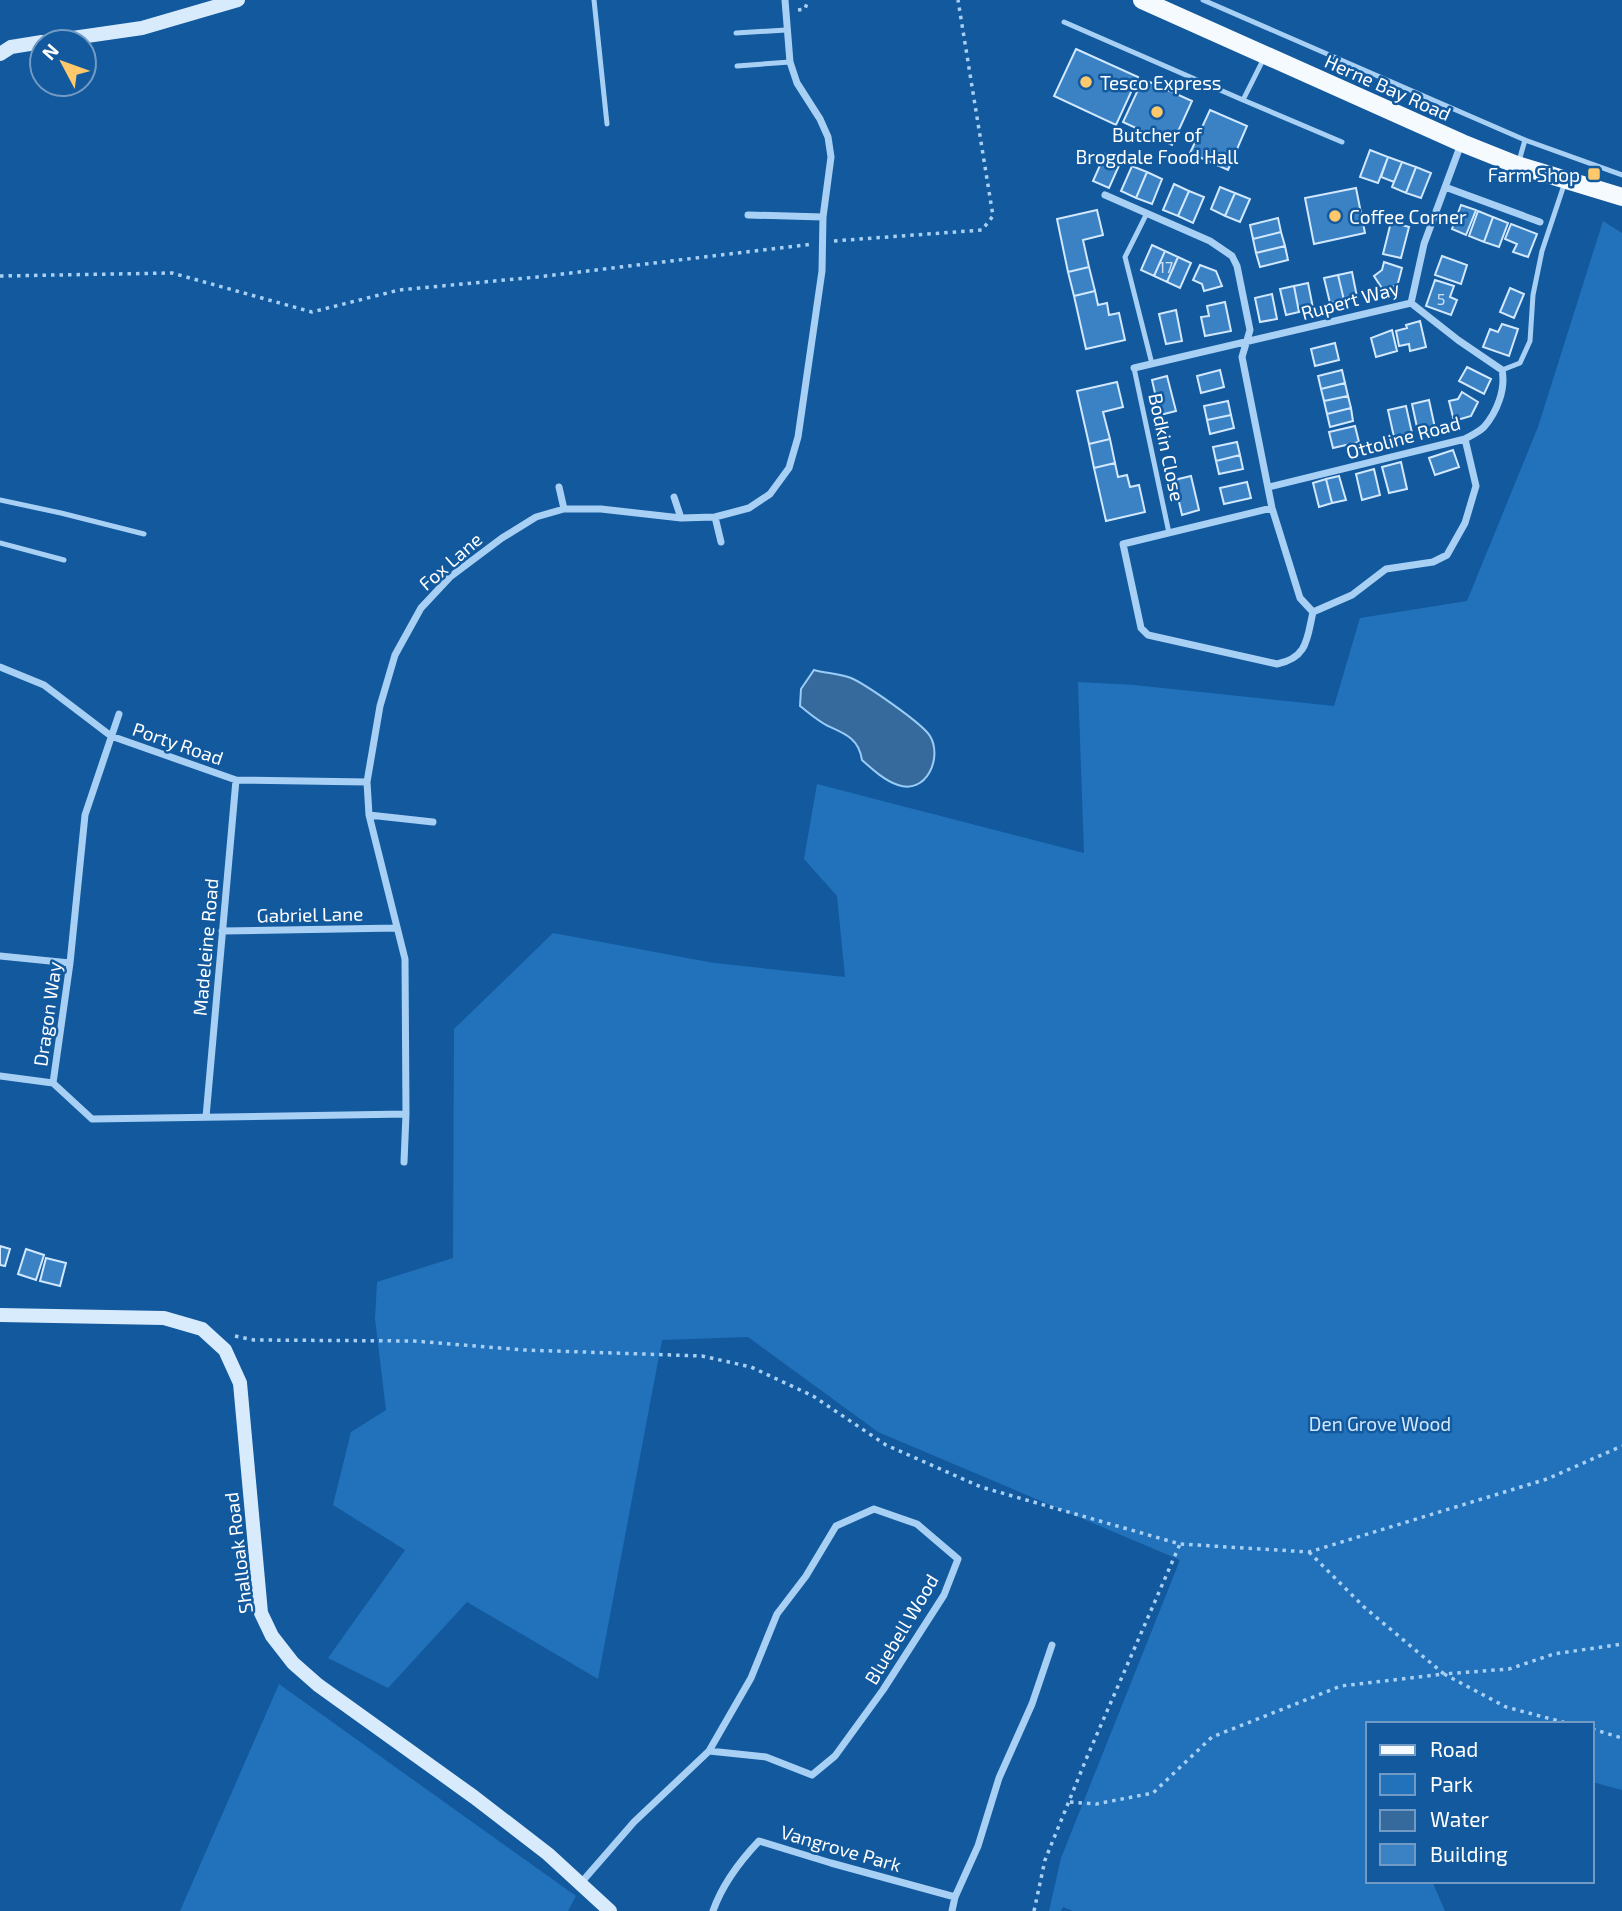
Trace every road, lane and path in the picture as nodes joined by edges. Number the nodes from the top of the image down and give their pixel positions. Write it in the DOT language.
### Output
graph roads {
  1 [pos="238,0"];
  2 [pos="594,0"];
  3 [pos="785,0"];
  4 [pos="792,0"];
  5 [pos="958,0"];
  6 [pos="1142,0"];
  7 [pos="1203,0"];
  8 [pos="786,12"];
  9 [pos="1064,22"];
  10 [pos="786,30"];
  11 [pos="736,33"];
  12 [pos="98,34"];
  13 [pos="28,44"];
  14 [pos="0,54"];
  15 [pos="1265,55"];
  16 [pos="790,62"];
  17 [pos="737,66"];
  18 [pos="1243,100"];
  19 [pos="607,124"];
  20 [pos="1525,140"];
  21 [pos="1342,142"];
  22 [pos="1462,143"];
  23 [pos="1517,165"];
  24 [pos="1622,175"];
  25 [pos="1565,180"];
  26 [pos="1445,187"];
  27 [pos="1105,195"];
  28 [pos="1622,197"];
  29 [pos="1147,213"];
  30 [pos="748,215"];
  31 [pos="822,217"];
  32 [pos="1540,222"];
  33 [pos="824,243"];
  34 [pos="0,276"];
  35 [pos="1411,303"];
  36 [pos="1246,342"];
  37 [pos="1152,364"];
  38 [pos="1134,368"];
  39 [pos="1502,370"];
  40 [pos="1465,439"];
  41 [pos="559,487"];
  42 [pos="1269,487"];
  43 [pos="674,497"];
  44 [pos="0,500"];
  45 [pos="564,509"];
  46 [pos="1272,509"];
  47 [pos="715,517"];
  48 [pos="681,518"];
  49 [pos="1169,533"];
  50 [pos="144,534"];
  51 [pos="721,542"];
  52 [pos="0,543"];
  53 [pos="64,560"];
  54 [pos="1313,612"];
  55 [pos="0,667"];
  56 [pos="119,714"];
  57 [pos="111,736"];
  58 [pos="236,780"];
  59 [pos="366,782"];
  60 [pos="369,815"];
  61 [pos="433,822"];
  62 [pos="397,928"];
  63 [pos="222,931"];
  64 [pos="0,957"];
  65 [pos="70,963"];
  66 [pos="0,1076"];
  67 [pos="53,1083"];
  68 [pos="406,1114"];
  69 [pos="205,1117"];
  70 [pos="404,1162"];
  71 [pos="0,1315"];
  72 [pos="202,1329"];
  73 [pos="1622,1446"];
  74 [pos="1180,1544"];
  75 [pos="1309,1552"];
  76 [pos="1622,1644"];
  77 [pos="1052,1645"];
  78 [pos="1444,1674"];
  79 [pos="1562,1722"];
  80 [pos="1594,1730"];
  81 [pos="1622,1738"];
  82 [pos="709,1751"];
  83 [pos="1070,1802"];
  84 [pos="580,1885"];
  85 [pos="955,1898"];
  86 [pos="601,1908"];
  87 [pos="713,1911"];
  88 [pos="952,1911"];
  89 [pos="1034,1911"];
  1 -- 12 [label="street"];
  2 -- 19 [label="lane"];
  3 -- 8 [label="street, Fox Lane"];
  4 -- 8 [label="street, Fox Lane"];
  5 -- 33 [label="path"];
  6 -- 15 [label="main road, Herne Bay Road"];
  7 -- 20 [label="lane"];
  8 -- 10 [label="street, Fox Lane"];
  9 -- 18 [label="lane"];
  10 -- 11 [label="lane"];
  10 -- 16 [label="street, Fox Lane"];
  13 -- 14 [label="street"];
  15 -- 18 [label="lane"];
  15 -- 22 [label="main road, Herne Bay Road"];
  16 -- 17 [label="lane"];
  16 -- 31 [label="street, Fox Lane"];
  18 -- 21 [label="lane"];
  20 -- 23 [label="lane"];
  20 -- 24 [label="lane"];
  22 -- 23 [label="main road, Herne Bay Road"];
  22 -- 26 [label="street, Rupert Way"];
  23 -- 25 [label="main road, Herne Bay Road"];
  25 -- 28 [label="main road, Herne Bay Road"];
  25 -- 39 [label="lane"];
  26 -- 32 [label="street"];
  26 -- 35 [label="street, Rupert Way"];
  27 -- 29 [label="street"];
  29 -- 36 [label="street"];
  29 -- 37 [label="lane"];
  30 -- 31 [label="street"];
  31 -- 33 [label="street, Fox Lane"];
  33 -- 34 [label="path"];
  33 -- 47 [label="street, Fox Lane"];
  35 -- 36 [label="street, Rupert Way"];
  35 -- 39 [label="street"];
  36 -- 37 [label="street, Rupert Way"];
  36 -- 42 [label="street"];
  37 -- 38 [label="street, Rupert Way"];
  38 -- 49 [label="lane, Bodkin Close"];
  39 -- 40 [label="street, Ottoline Road"];
  40 -- 42 [label="street, Ottoline Road"];
  40 -- 54 [label="street"];
  41 -- 45 [label="street"];
  42 -- 46 [label="street"];
  43 -- 48 [label="street"];
  44 -- 50 [label="lane"];
  45 -- 48 [label="street, Fox Lane"];
  45 -- 59 [label="street, Fox Lane"];
  46 -- 49 [label="street"];
  46 -- 54 [label="street"];
  47 -- 48 [label="street, Fox Lane"];
  47 -- 51 [label="street"];
  49 -- 54 [label="street"];
  52 -- 53 [label="lane"];
  55 -- 57 [label="street, Porty Road"];
  56 -- 57 [label="street, Dragon Way"];
  57 -- 58 [label="street, Porty Road"];
  57 -- 65 [label="street, Dragon Way"];
  58 -- 59 [label="street, Porty Road"];
  58 -- 63 [label="street, Madeleine Road"];
  59 -- 60 [label="street, Fox Lane"];
  60 -- 61 [label="street"];
  60 -- 62 [label="street, Fox Lane"];
  62 -- 63 [label="street, Gabriel Lane"];
  62 -- 68 [label="street, Fox Lane"];
  63 -- 69 [label="street, Madeleine Road"];
  64 -- 65 [label="street"];
  65 -- 67 [label="street, Dragon Way"];
  66 -- 67 [label="street"];
  67 -- 69 [label="street, Dragon Way"];
  68 -- 69 [label="street, Dragon Way"];
  68 -- 70 [label="street, Fox Lane"];
  71 -- 72 [label="street, Shalloak Road"];
  72 -- 74 [label="path"];
  72 -- 84 [label="street, Shalloak Road"];
  73 -- 75 [label="path"];
  74 -- 75 [label="path"];
  74 -- 83 [label="path"];
  75 -- 78 [label="path"];
  76 -- 78 [label="path"];
  77 -- 85 [label="street"];
  78 -- 79 [label="path"];
  78 -- 83 [label="path"];
  80 -- 81 [label="path"];
  82 -- 82 [label="street, Bluebell Wood"];
  82 -- 84 [label="street, Bluebell Wood"];
  83 -- 89 [label="path"];
  84 -- 86 [label="street, Shalloak Road"];
  85 -- 87 [label="street, Vangrove Park"];
  85 -- 88 [label="street"];
}
